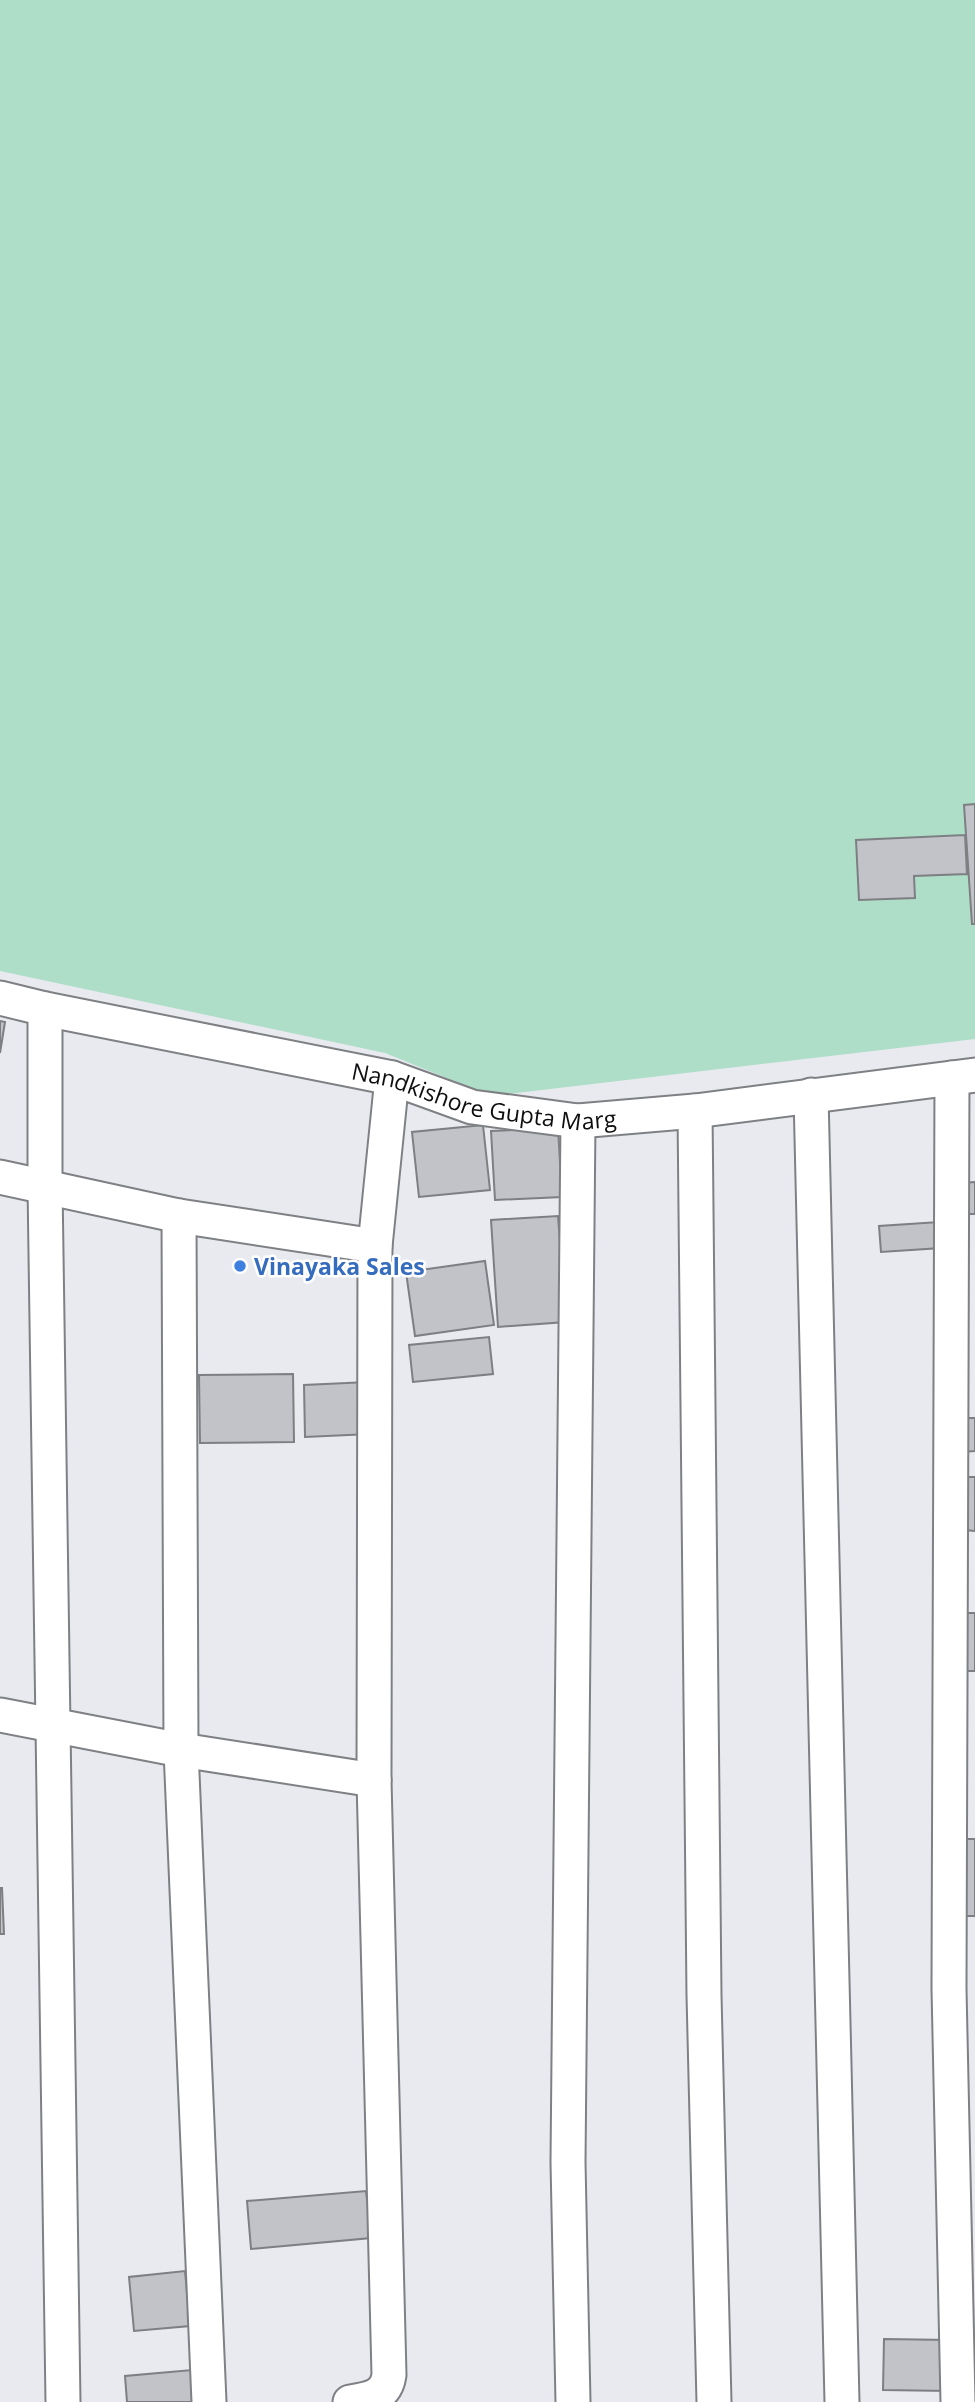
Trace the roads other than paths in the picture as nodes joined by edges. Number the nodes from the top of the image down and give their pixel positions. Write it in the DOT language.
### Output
graph roads {
  1 [pos="0,998"];
  2 [pos="45,1009"];
  3 [pos="963,1077"];
  4 [pos="392,1078"];
  5 [pos="811,1095"];
  6 [pos="695,1111"];
  7 [pos="578,1121"];
  8 [pos="0,1177"];
  9 [pos="45,1186"];
  10 [pos="179,1216"];
  11 [pos="375,1246"];
  12 [pos="0,1715"];
  13 [pos="53,1725"];
  14 [pos="181,1750"];
  15 [pos="374,1780"];
  16 [pos="962,1989"];
  17 [pos="63,2402"];
  18 [pos="209,2402"];
  19 [pos="350,2402"];
  20 [pos="573,2402"];
  21 [pos="714,2402"];
  22 [pos="842,2402"];
  23 [pos="958,2402"];
  1 -- 2 [label="street, Nandkishore Gupta Marg"];
  2 -- 4 [label="street, Nandkishore Gupta Marg"];
  2 -- 9 [label="street"];
  3 -- 5 [label="street, Nandkishore Gupta Marg"];
  3 -- 16 [label="street"];
  4 -- 7 [label="street, Nandkishore Gupta Marg"];
  4 -- 11 [label="street"];
  5 -- 6 [label="street, Nandkishore Gupta Marg"];
  5 -- 22 [label="street"];
  6 -- 7 [label="street, Nandkishore Gupta Marg"];
  6 -- 21 [label="street"];
  7 -- 20 [label="street"];
  8 -- 9 [label="street"];
  9 -- 10 [label="street"];
  9 -- 13 [label="street"];
  10 -- 11 [label="street"];
  10 -- 14 [label="street"];
  11 -- 15 [label="street"];
  12 -- 13 [label="street"];
  13 -- 14 [label="street"];
  13 -- 17 [label="street"];
  14 -- 15 [label="street"];
  14 -- 18 [label="street"];
  15 -- 19 [label="street"];
  16 -- 23 [label="street"];
}
